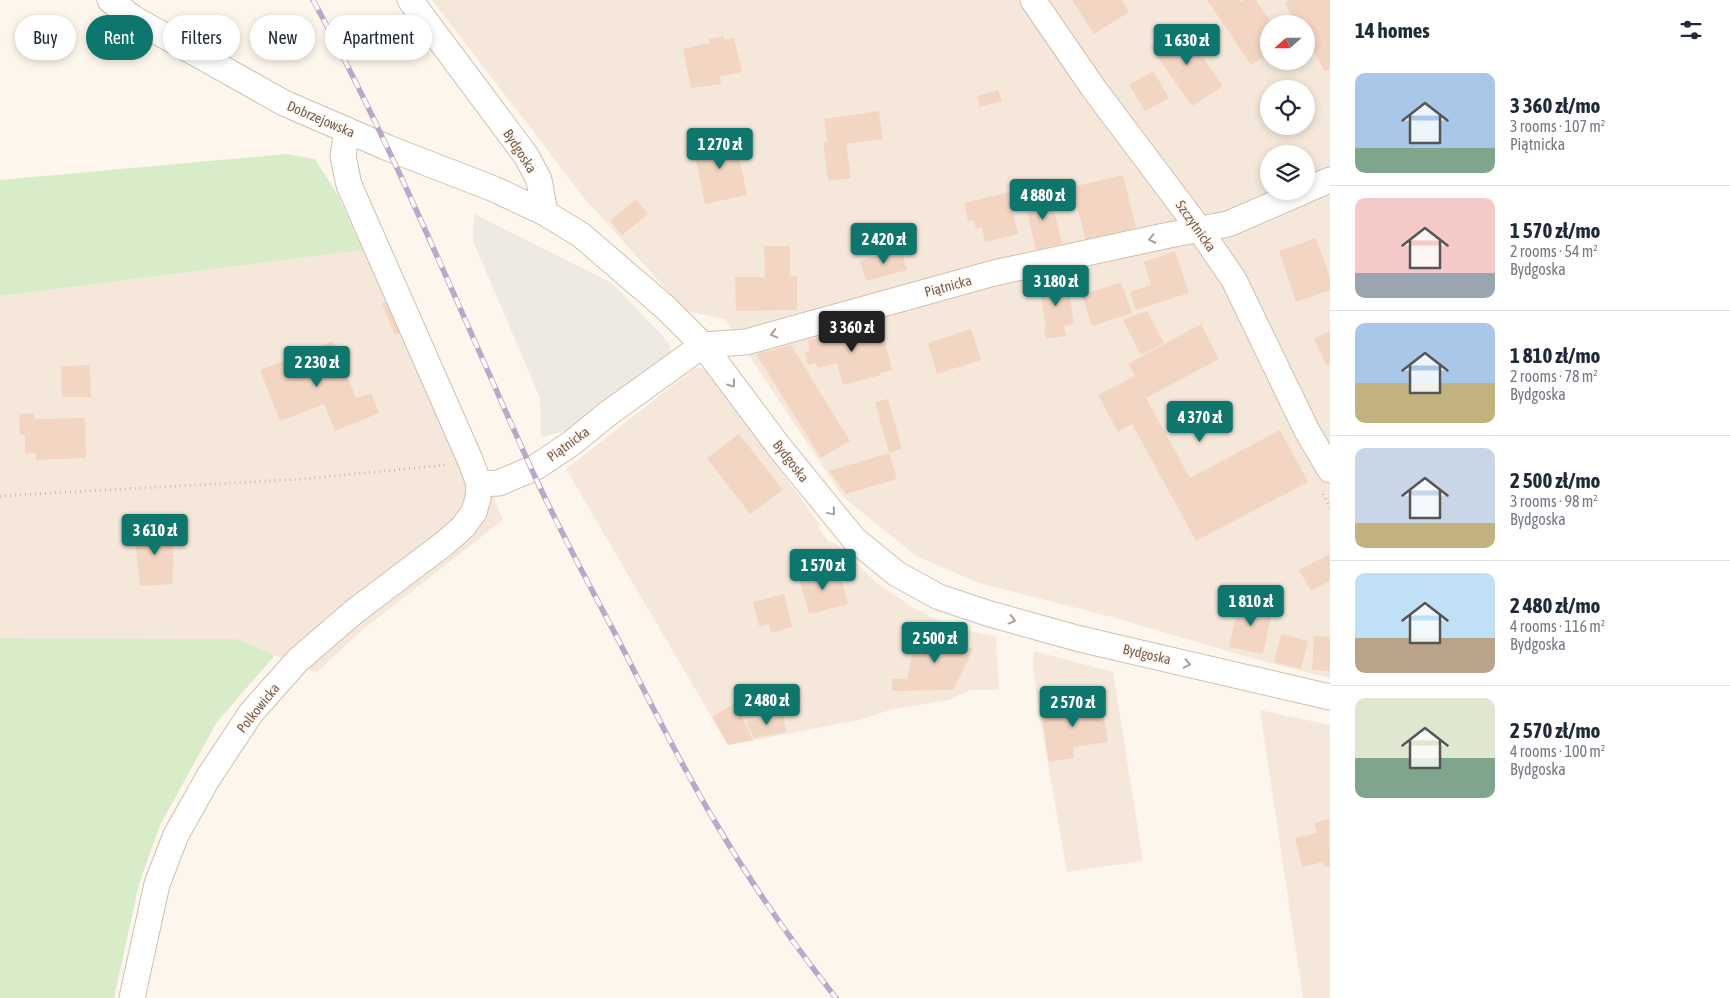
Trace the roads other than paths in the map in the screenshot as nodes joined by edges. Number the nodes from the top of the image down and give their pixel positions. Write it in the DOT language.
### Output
graph roads {
  1 [pos="110,0"];
  2 [pos="410,0"];
  3 [pos="1033,0"];
  4 [pos="347,130"];
  5 [pos="1330,180"];
  6 [pos="1315,187"];
  7 [pos="1284,200"];
  8 [pos="545,213"];
  9 [pos="1200,230"];
  10 [pos="703,345"];
  11 [pos="1330,470"];
  12 [pos="475,473"];
  13 [pos="1330,697"];
  14 [pos="132,998"];
  1 -- 4 [label="street, Dobrzejowska"];
  2 -- 8 [label="street, Bydgoska"];
  3 -- 9 [label="street, Szczytnicka"];
  4 -- 8 [label="street, Dobrzejowska"];
  4 -- 12 [label="street"];
  5 -- 6 [label="street, Piątnicka"];
  7 -- 9 [label="street, Piątnicka"];
  8 -- 10 [label="street, Bydgoska"];
  9 -- 10 [label="street, Piątnicka, one-way"];
  9 -- 11 [label="street, Szczytnicka"];
  10 -- 12 [label="street, Piątnicka"];
  10 -- 13 [label="street, Bydgoska, one-way"];
  12 -- 14 [label="street, Polkowicka"];
}
